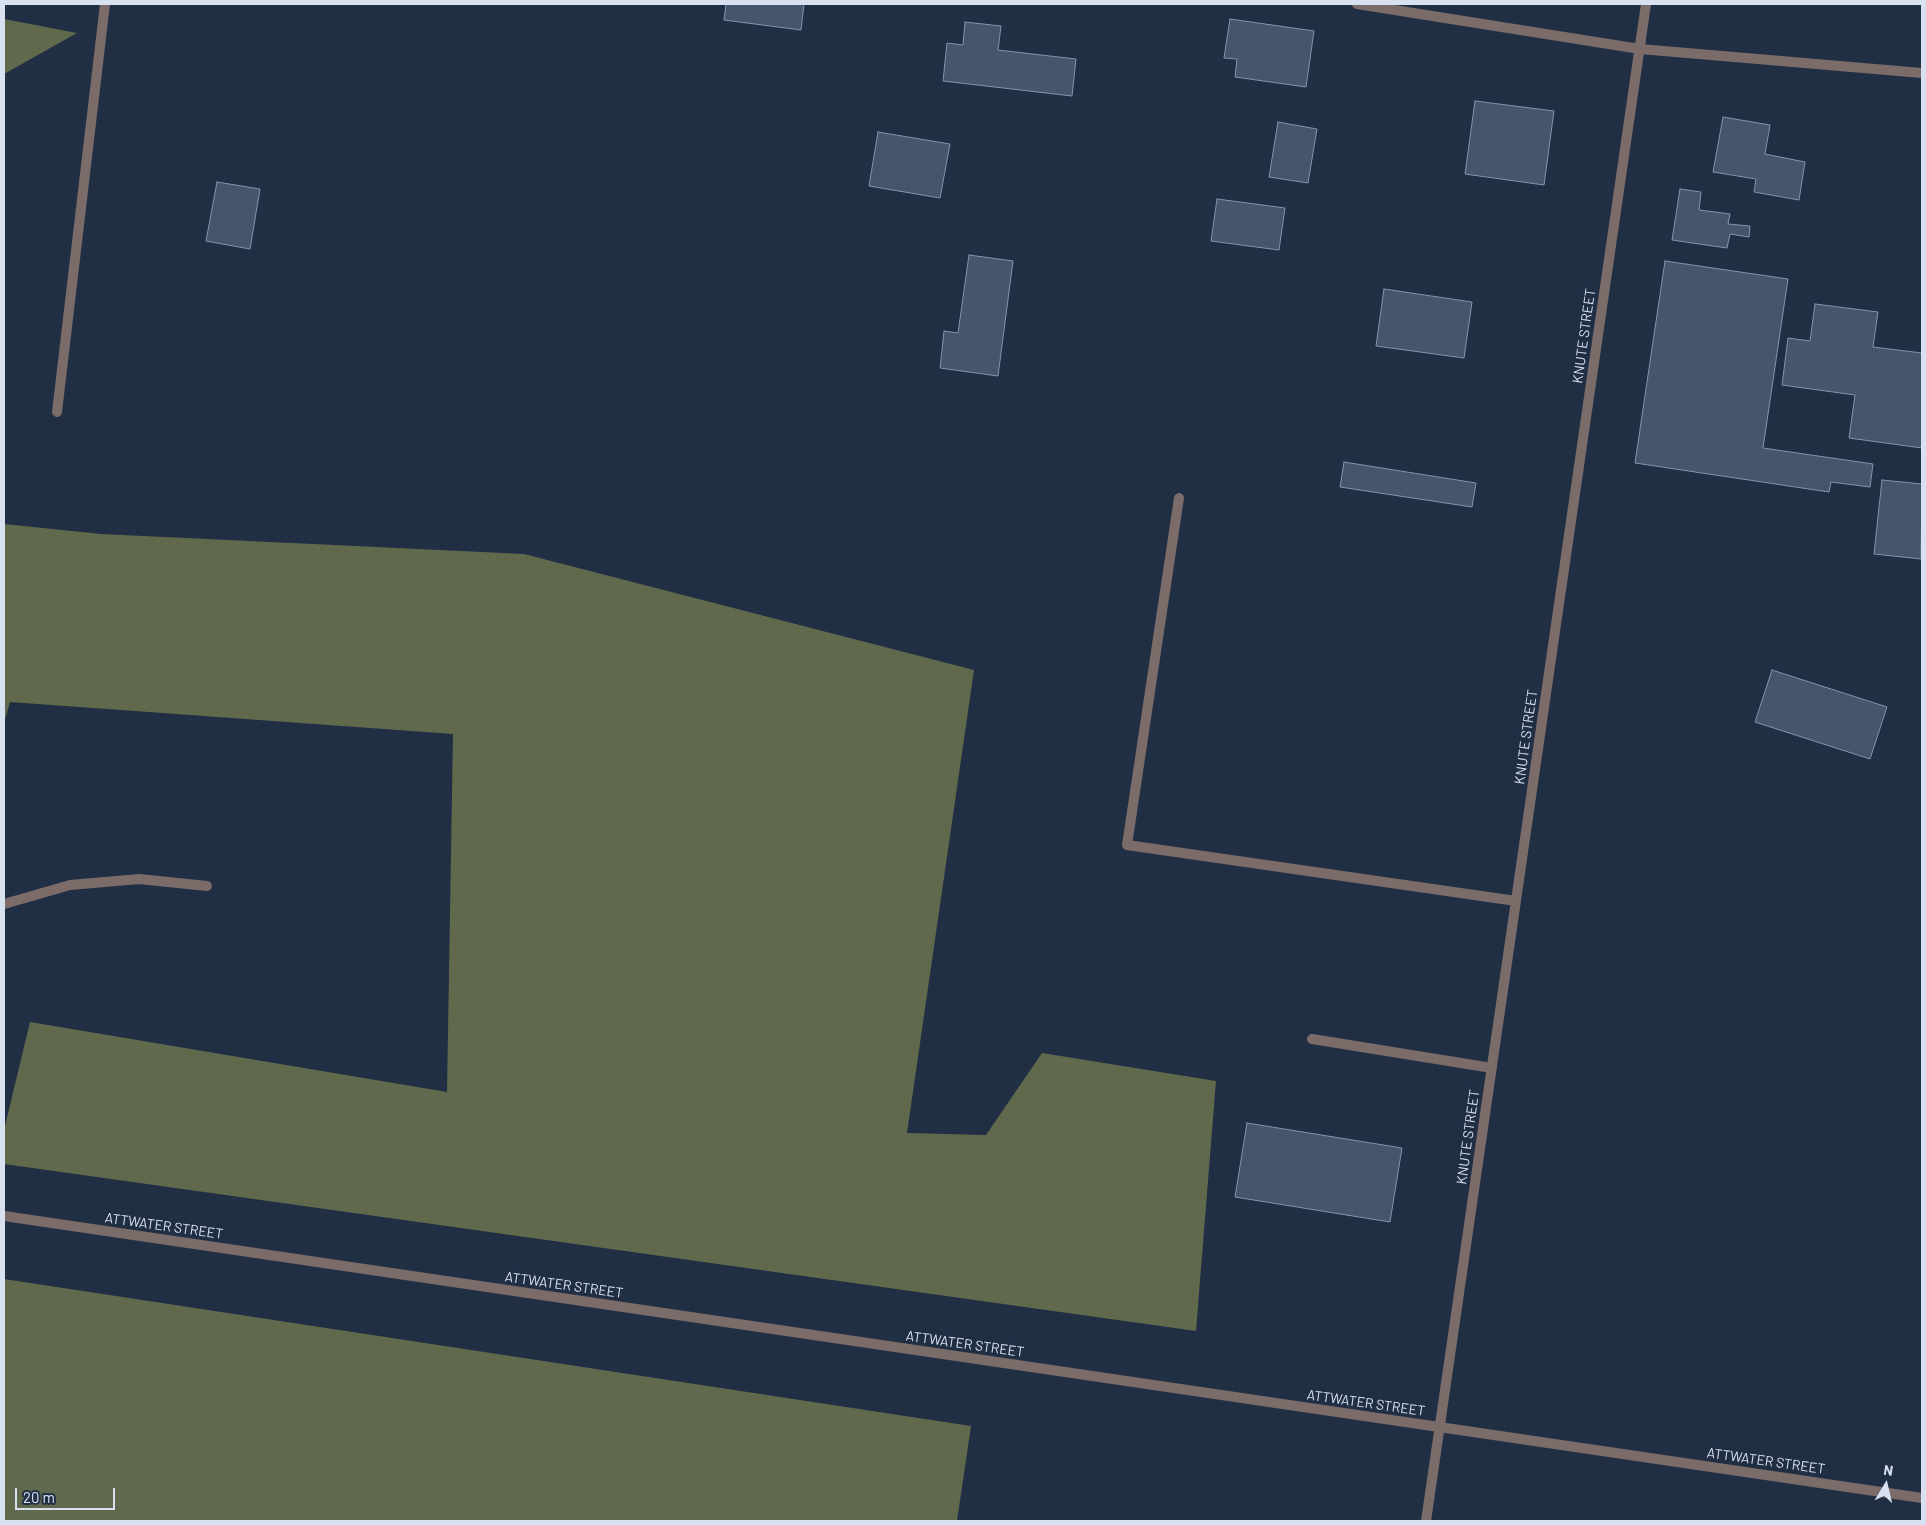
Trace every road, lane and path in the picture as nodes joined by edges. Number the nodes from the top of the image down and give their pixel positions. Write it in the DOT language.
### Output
graph roads {
  1 [pos="105,4"];
  2 [pos="1357,4"];
  3 [pos="1646,4"];
  4 [pos="1640,49"];
  5 [pos="1922,73"];
  6 [pos="57,412"];
  7 [pos="1178,498"];
  8 [pos="207,886"];
  9 [pos="1516,901"];
  10 [pos="4,904"];
  11 [pos="1312,1039"];
  12 [pos="1492,1068"];
  13 [pos="4,1216"];
  14 [pos="1440,1428"];
  15 [pos="1922,1498"];
  16 [pos="1426,1521"];
  1 -- 6 [label="street"];
  2 -- 4 [label="street"];
  3 -- 4 [label="street, KNUTE STREET"];
  4 -- 5 [label="street"];
  4 -- 9 [label="street, KNUTE STREET"];
  7 -- 9 [label="street"];
  8 -- 10 [label="street"];
  9 -- 12 [label="street, KNUTE STREET"];
  11 -- 12 [label="street"];
  12 -- 14 [label="street, KNUTE STREET"];
  13 -- 14 [label="street, ATTWATER STREET"];
  14 -- 15 [label="street, ATTWATER STREET"];
  14 -- 16 [label="street, KNUTE STREET"];
}
